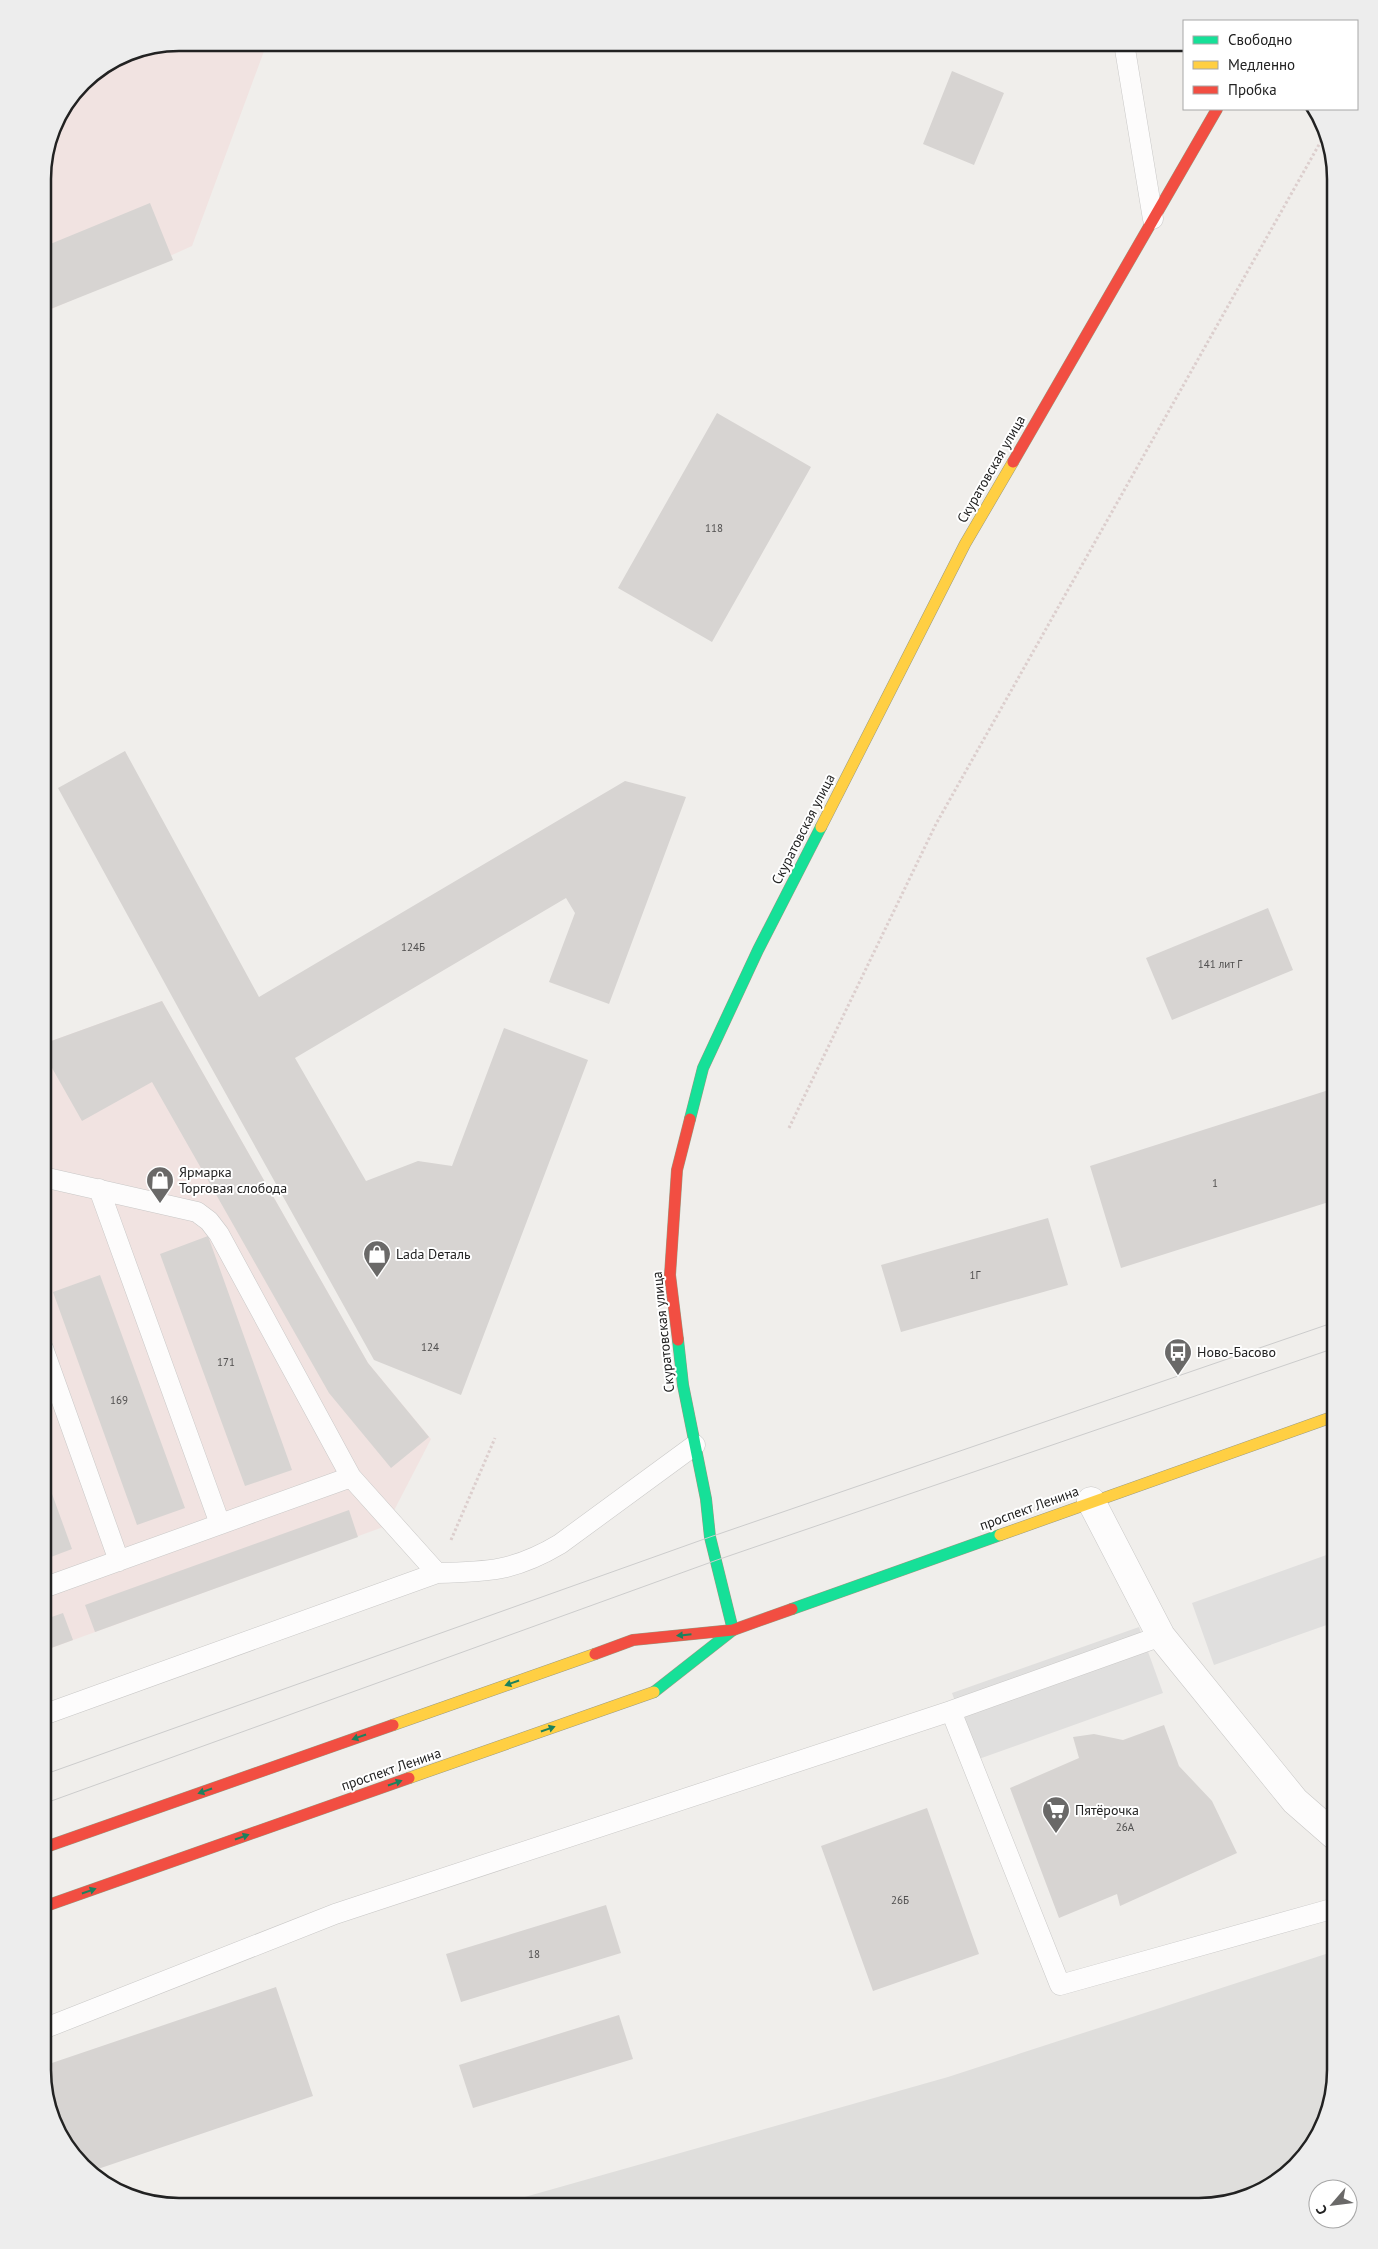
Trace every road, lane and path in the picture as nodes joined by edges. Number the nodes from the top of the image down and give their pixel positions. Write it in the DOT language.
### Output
graph roads {
  1 [pos="1125,52"];
  2 [pos="1216,110"];
  3 [pos="1321,141"];
  4 [pos="1153,219"];
  5 [pos="789,1128"];
  6 [pos="51,1179"];
  7 [pos="99,1189"];
  8 [pos="51,1371"];
  9 [pos="1327,1419"];
  10 [pos="494,1438"];
  11 [pos="695,1445"];
  12 [pos="351,1477"];
  13 [pos="1091,1501"];
  14 [pos="220,1524"];
  15 [pos="119,1560"];
  16 [pos="436,1572"];
  17 [pos="51,1585"];
  18 [pos="733,1630"];
  19 [pos="1161,1636"];
  20 [pos="950,1711"];
  21 [pos="51,1712"];
  22 [pos="1327,1828"];
  23 [pos="51,1845"];
  24 [pos="51,1904"];
  25 [pos="1327,1911"];
  26 [pos="51,2025"];
  1 -- 4 [label="lane"];
  2 -- 4 [label="main road, Скуратовская улица"];
  3 -- 5 [label="path"];
  4 -- 11 [label="main road, Скуратовская улица"];
  6 -- 7 [label="lane"];
  7 -- 12 [label="lane"];
  7 -- 14 [label="lane"];
  8 -- 15 [label="lane"];
  9 -- 13 [label="main road, проспект Ленина"];
  10 -- 16 [label="path"];
  11 -- 16 [label="lane"];
  11 -- 18 [label="main road, Скуратовская улица"];
  12 -- 14 [label="lane"];
  12 -- 16 [label="lane"];
  13 -- 18 [label="main road, проспект Ленина"];
  13 -- 19 [label="street"];
  14 -- 15 [label="lane"];
  15 -- 17 [label="lane"];
  16 -- 21 [label="lane"];
  18 -- 23 [label="main road, проспект Ленина, one-way"];
  24 -- 18 [label="main road, проспект Ленина, one-way"];
  19 -- 20 [label="lane"];
  19 -- 22 [label="street"];
  20 -- 25 [label="lane"];
  20 -- 26 [label="lane"];
}
